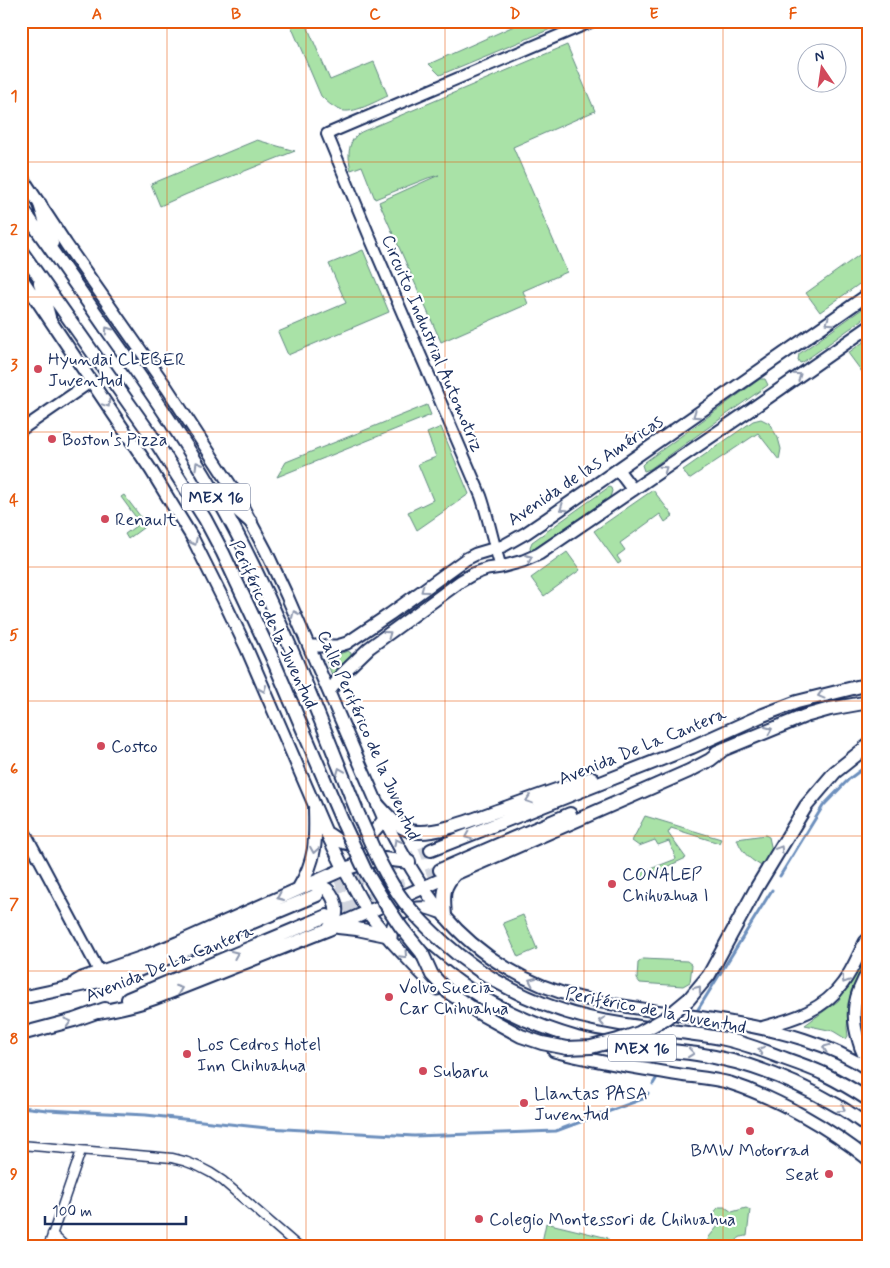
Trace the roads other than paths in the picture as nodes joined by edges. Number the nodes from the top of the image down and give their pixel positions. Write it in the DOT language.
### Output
graph roads {
  1 [pos="593,21"];
  2 [pos="21,176"];
  3 [pos="40,204"];
  4 [pos="21,207"];
  5 [pos="21,251"];
  6 [pos="55,255"];
  7 [pos="38,276"];
  8 [pos="21,277"];
  9 [pos="869,294"];
  10 [pos="49,317"];
  11 [pos="869,327"];
  12 [pos="92,381"];
  13 [pos="21,430"];
  14 [pos="618,470"];
  15 [pos="210,485"];
  16 [pos="633,490"];
  17 [pos="251,522"];
  18 [pos="495,549"];
  19 [pos="501,567"];
  20 [pos="359,636"];
  21 [pos="310,646"];
  22 [pos="368,648"];
  23 [pos="869,684"];
  24 [pos="329,692"];
  25 [pos="869,702"];
  26 [pos="869,745"];
  27 [pos="692,747"];
  28 [pos="724,749"];
  29 [pos="378,805"];
  30 [pos="315,809"];
  31 [pos="384,819"];
  32 [pos="21,825"];
  33 [pos="326,832"];
  34 [pos="431,850"];
  35 [pos="409,862"];
  36 [pos="344,869"];
  37 [pos="440,870"];
  38 [pos="455,874"];
  39 [pos="305,886"];
  40 [pos="424,887"];
  41 [pos="318,895"];
  42 [pos="368,913"];
  43 [pos="443,915"];
  44 [pos="327,916"];
  45 [pos="332,928"];
  46 [pos="389,938"];
  47 [pos="868,941"];
  48 [pos="422,953"];
  49 [pos="869,970"];
  50 [pos="99,971"];
  51 [pos="71,988"];
  52 [pos="21,998"];
  53 [pos="99,1012"];
  54 [pos="761,1028"];
  55 [pos="21,1034"];
  56 [pos="869,1063"];
  57 [pos="869,1070"];
  58 [pos="869,1100"];
  59 [pos="869,1128"];
  60 [pos="21,1146"];
  61 [pos="81,1151"];
  62 [pos="869,1160"];
  63 [pos="52,1234"];
  64 [pos="294,1245"];
  65 [pos="48,1247"];
  66 [pos="66,1247"];
  1 -- 18 [label="street, Circuito Industrial Automotriz"];
  2 -- 3 [label="main road, Calle Periférico de la Juventud"];
  3 -- 6 [label="main road"];
  3 -- 17 [label="main road, Calle Periférico de la Juventud"];
  4 -- 6 [label="main road, Periférico de la Juventud / MEX 16"];
  5 -- 7 [label="main road, Periférico de la Juventud / MEX 16"];
  15 -- 6 [label="main road, Periférico de la Juventud / MEX 16, one-way"];
  7 -- 10 [label="main road"];
  7 -- 48 [label="main road, Periférico de la Juventud / MEX 16, bridge"];
  8 -- 10 [label="main road"];
  9 -- 14 [label="main road, Avenida de las Américas, one-way"];
  10 -- 12 [label="main road"];
  16 -- 11 [label="main road, one-way"];
  12 -- 13 [label="street"];
  12 -- 30 [label="main road, one-way"];
  14 -- 16 [label="main road"];
  14 -- 18 [label="main road, Avenida de las Américas, one-way"];
  15 -- 17 [label="main road"];
  58 -- 15 [label="main road, Periférico de la Juventud / MEX 16, one-way, bridge"];
  19 -- 16 [label="main road, one-way"];
  21 -- 17 [label="main road, Calle Periférico de la Juventud, one-way"];
  18 -- 19 [label="street, Circuito Industrial Automotriz"];
  18 -- 20 [label="main road, Avenida de las Américas, one-way"];
  22 -- 19 [label="main road, one-way"];
  20 -- 21 [label="main road, Avenida de las Américas"];
  20 -- 22 [label="main road"];
  21 -- 24 [label="main road, Calle Periférico de la Juventud"];
  22 -- 24 [label="main road"];
  23 -- 27 [label="main road, Avenida De La Cantera, one-way"];
  24 -- 29 [label="main road, Calle Periférico de la Juventud"];
  28 -- 25 [label="main road, Avenida De La Cantera, one-way"];
  48 -- 26 [label="main road, one-way, bridge"];
  27 -- 29 [label="main road, one-way"];
  27 -- 34 [label="main road, Avenida De La Cantera, one-way"];
  28 -- 37 [label="main road, Avenida De La Cantera"];
  28 -- 38 [label="main road"];
  29 -- 31 [label="main road, Calle Periférico de la Juventud"];
  30 -- 33 [label="main road"];
  30 -- 39 [label="main road, one-way"];
  31 -- 33 [label="main road"];
  35 -- 31 [label="main road, Calle Periférico de la Juventud, one-way"];
  32 -- 50 [label="street"];
  33 -- 36 [label="main road"];
  35 -- 36 [label="main road"];
  35 -- 40 [label="main road, Calle Periférico de la Juventud"];
  36 -- 39 [label="main road"];
  36 -- 42 [label="main road"];
  38 -- 40 [label="main road"];
  38 -- 43 [label="main road"];
  39 -- 45 [label="main road"];
  39 -- 50 [label="main road, one-way"];
  40 -- 42 [label="main road"];
  40 -- 43 [label="main road, Calle Periférico de la Juventud"];
  41 -- 51 [label="main road, Avenida De La Cantera"];
  42 -- 45 [label="main road"];
  42 -- 46 [label="main road"];
  43 -- 46 [label="main road"];
  54 -- 43 [label="main road, Calle Periférico de la Juventud, one-way"];
  53 -- 44 [label="main road, Avenida De La Cantera, one-way"];
  45 -- 46 [label="main road"];
  53 -- 45 [label="main road, one-way"];
  46 -- 62 [label="main road, one-way"];
  47 -- 54 [label="main road, one-way"];
  48 -- 59 [label="main road, Periférico de la Juventud / MEX 16, one-way"];
  49 -- 56 [label="main road"];
  50 -- 51 [label="main road"];
  51 -- 52 [label="main road, Avenida De La Cantera"];
  55 -- 53 [label="main road, Avenida De La Cantera, one-way"];
  57 -- 54 [label="main road, Calle Periférico de la Juventud, one-way"];
  60 -- 61 [label="street"];
  61 -- 63 [label="street"];
  61 -- 64 [label="street"];
  63 -- 65 [label="street"];
  63 -- 66 [label="street"];
}
